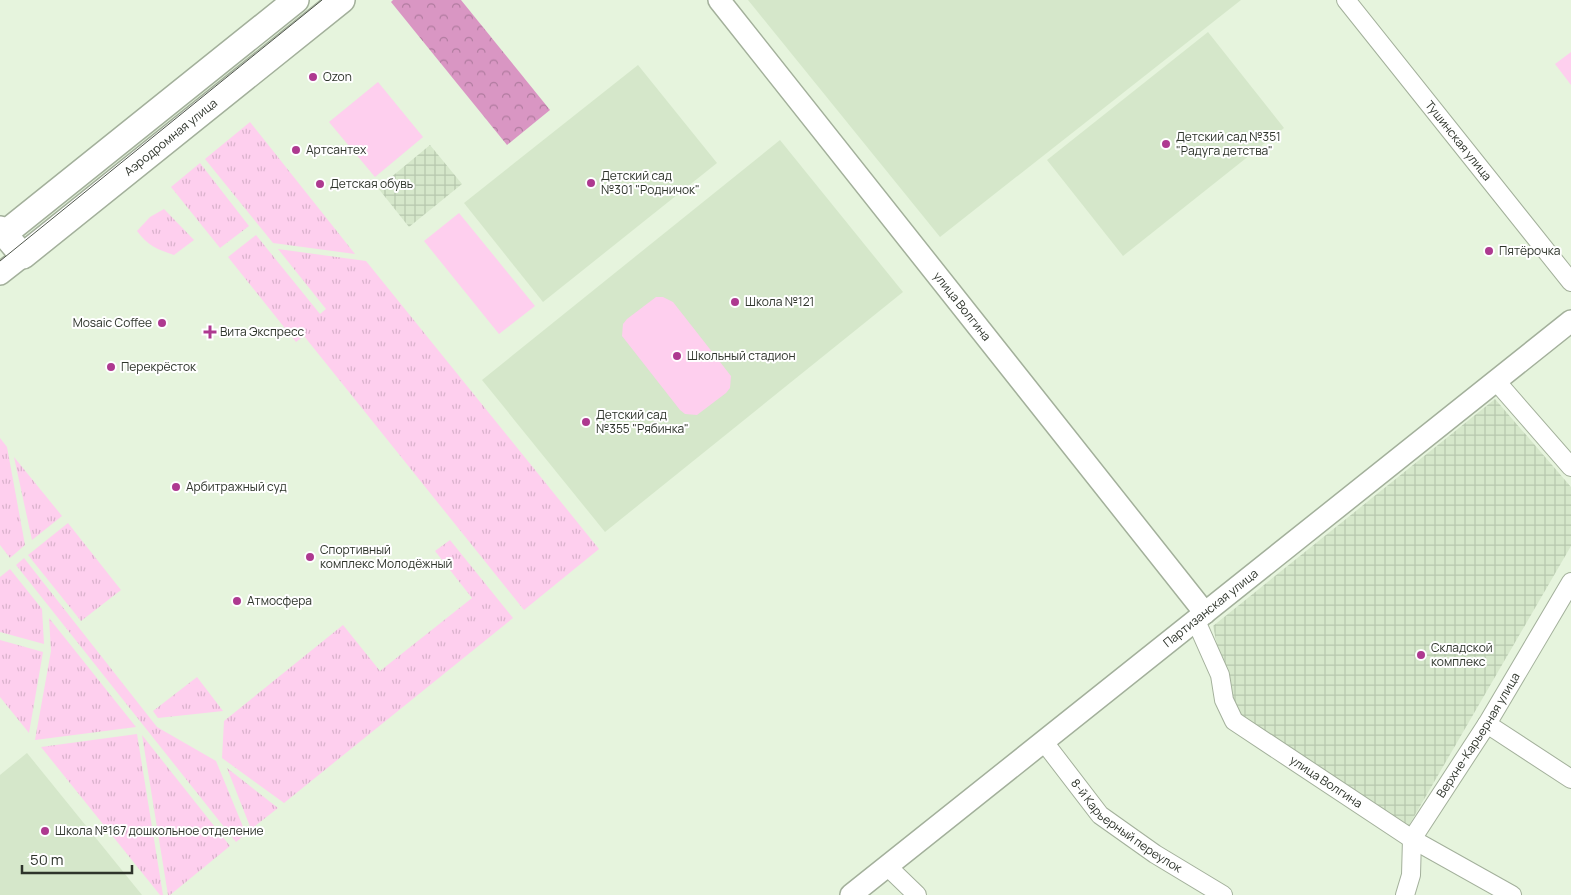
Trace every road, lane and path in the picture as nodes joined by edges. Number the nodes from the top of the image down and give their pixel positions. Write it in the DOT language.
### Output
graph roads {
  1 [pos="296,0"];
  2 [pos="342,0"];
  3 [pos="719,0"];
  4 [pos="1346,0"];
  5 [pos="1,234"];
  6 [pos="23,256"];
  7 [pos="0,274"];
  8 [pos="1571,282"];
  9 [pos="1571,321"];
  10 [pos="1496,381"];
  11 [pos="1571,467"];
  12 [pos="1571,582"];
  13 [pos="1200,617"];
  14 [pos="1487,724"];
  15 [pos="1044,742"];
  16 [pos="1571,779"];
  17 [pos="1412,839"];
  18 [pos="887,866"];
  19 [pos="851,895"];
  20 [pos="917,895"];
  21 [pos="1222,895"];
  22 [pos="1405,895"];
  23 [pos="1512,895"];
  1 -- 5 [label="main road"];
  2 -- 6 [label="main road, Аэродромная улица"];
  3 -- 13 [label="street, улица Волгина"];
  4 -- 8 [label="street, Тушинская улица"];
  5 -- 6 [label="main road"];
  6 -- 7 [label="street, Аэродромная улица"];
  9 -- 10 [label="street, Партизанская улица"];
  10 -- 11 [label="street"];
  10 -- 13 [label="street, Партизанская улица"];
  12 -- 14 [label="street, Верхне-Карьерная улица"];
  13 -- 15 [label="street, Партизанская улица"];
  13 -- 17 [label="street, улица Волгина"];
  14 -- 16 [label="street"];
  14 -- 17 [label="street, Верхне-Карьерная улица"];
  15 -- 18 [label="street, Партизанская улица"];
  15 -- 21 [label="street, 8-й Карьерный переулок"];
  17 -- 22 [label="street"];
  17 -- 23 [label="street, улица Волгина"];
  18 -- 19 [label="street, Партизанская улица"];
  18 -- 20 [label="street"];
}
